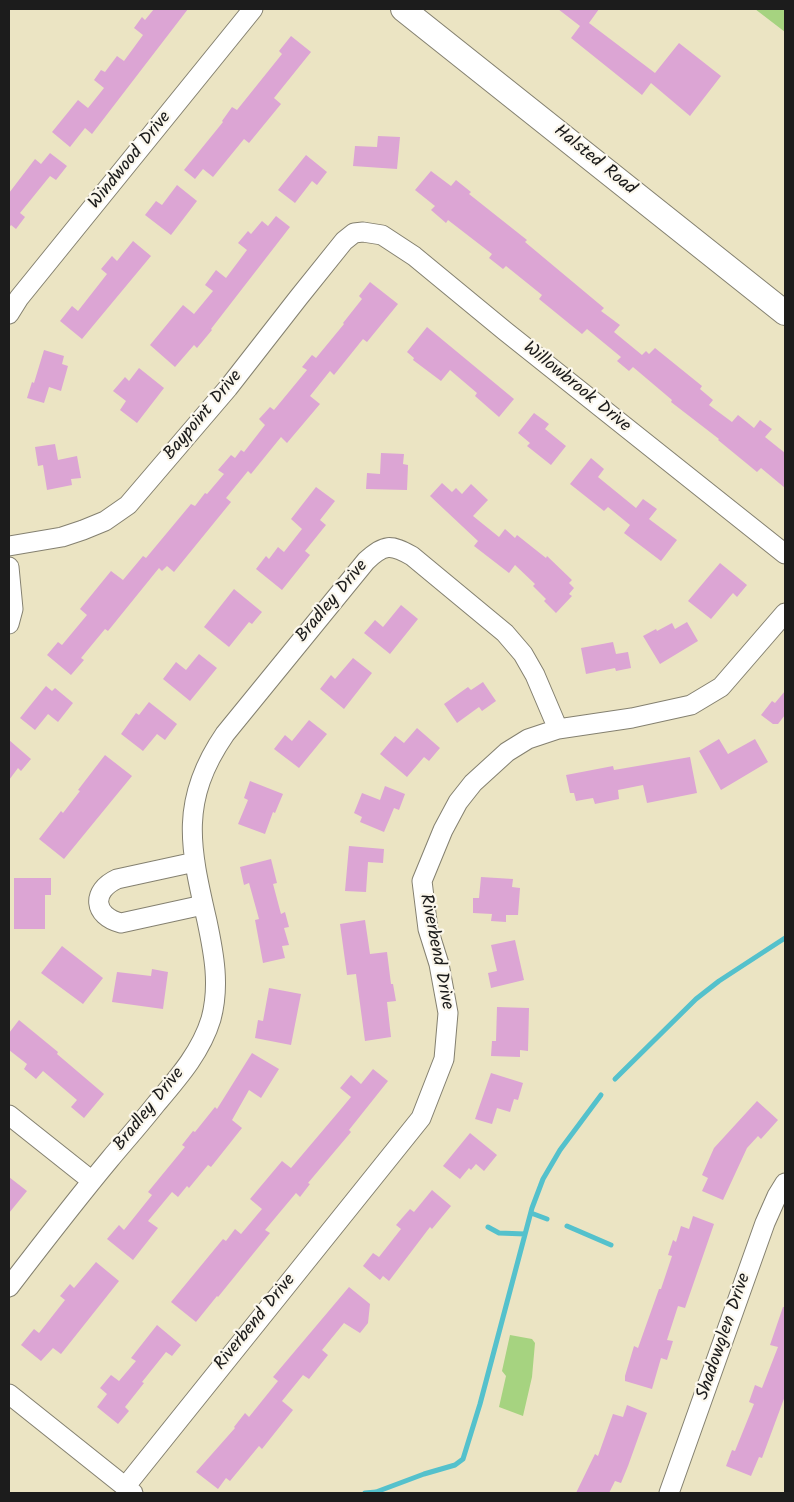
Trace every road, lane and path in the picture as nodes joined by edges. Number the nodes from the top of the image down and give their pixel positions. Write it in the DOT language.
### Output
graph roads {
  1 [pos="253,9"];
  2 [pos="403,9"];
  3 [pos="363,232"];
  4 [pos="785,313"];
  5 [pos="9,314"];
  6 [pos="9,546"];
  7 [pos="785,554"];
  8 [pos="9,567"];
  9 [pos="785,613"];
  10 [pos="9,624"];
  11 [pos="558,729"];
  12 [pos="195,862"];
  13 [pos="203,905"];
  14 [pos="9,1115"];
  15 [pos="92,1181"];
  16 [pos="785,1182"];
  17 [pos="9,1287"];
  18 [pos="9,1394"];
  19 [pos="129,1490"];
  20 [pos="669,1493"];
  1 -- 5 [label="street, Windwood Drive"];
  2 -- 4 [label="street, Halsted Road"];
  3 -- 6 [label="street, Baypoint Drive"];
  3 -- 7 [label="street, Willowbrook Drive"];
  8 -- 10 [label="street"];
  9 -- 11 [label="street, Riverbend Drive"];
  11 -- 12 [label="street, Bradley Drive"];
  11 -- 19 [label="street, Riverbend Drive"];
  12 -- 13 [label="street, Bradley Drive"];
  12 -- 13 [label="street"];
  13 -- 15 [label="street, Bradley Drive"];
  14 -- 15 [label="street"];
  15 -- 17 [label="street, Bradley Drive"];
  16 -- 20 [label="street, Shadowglen Drive"];
  18 -- 19 [label="street"];
}
